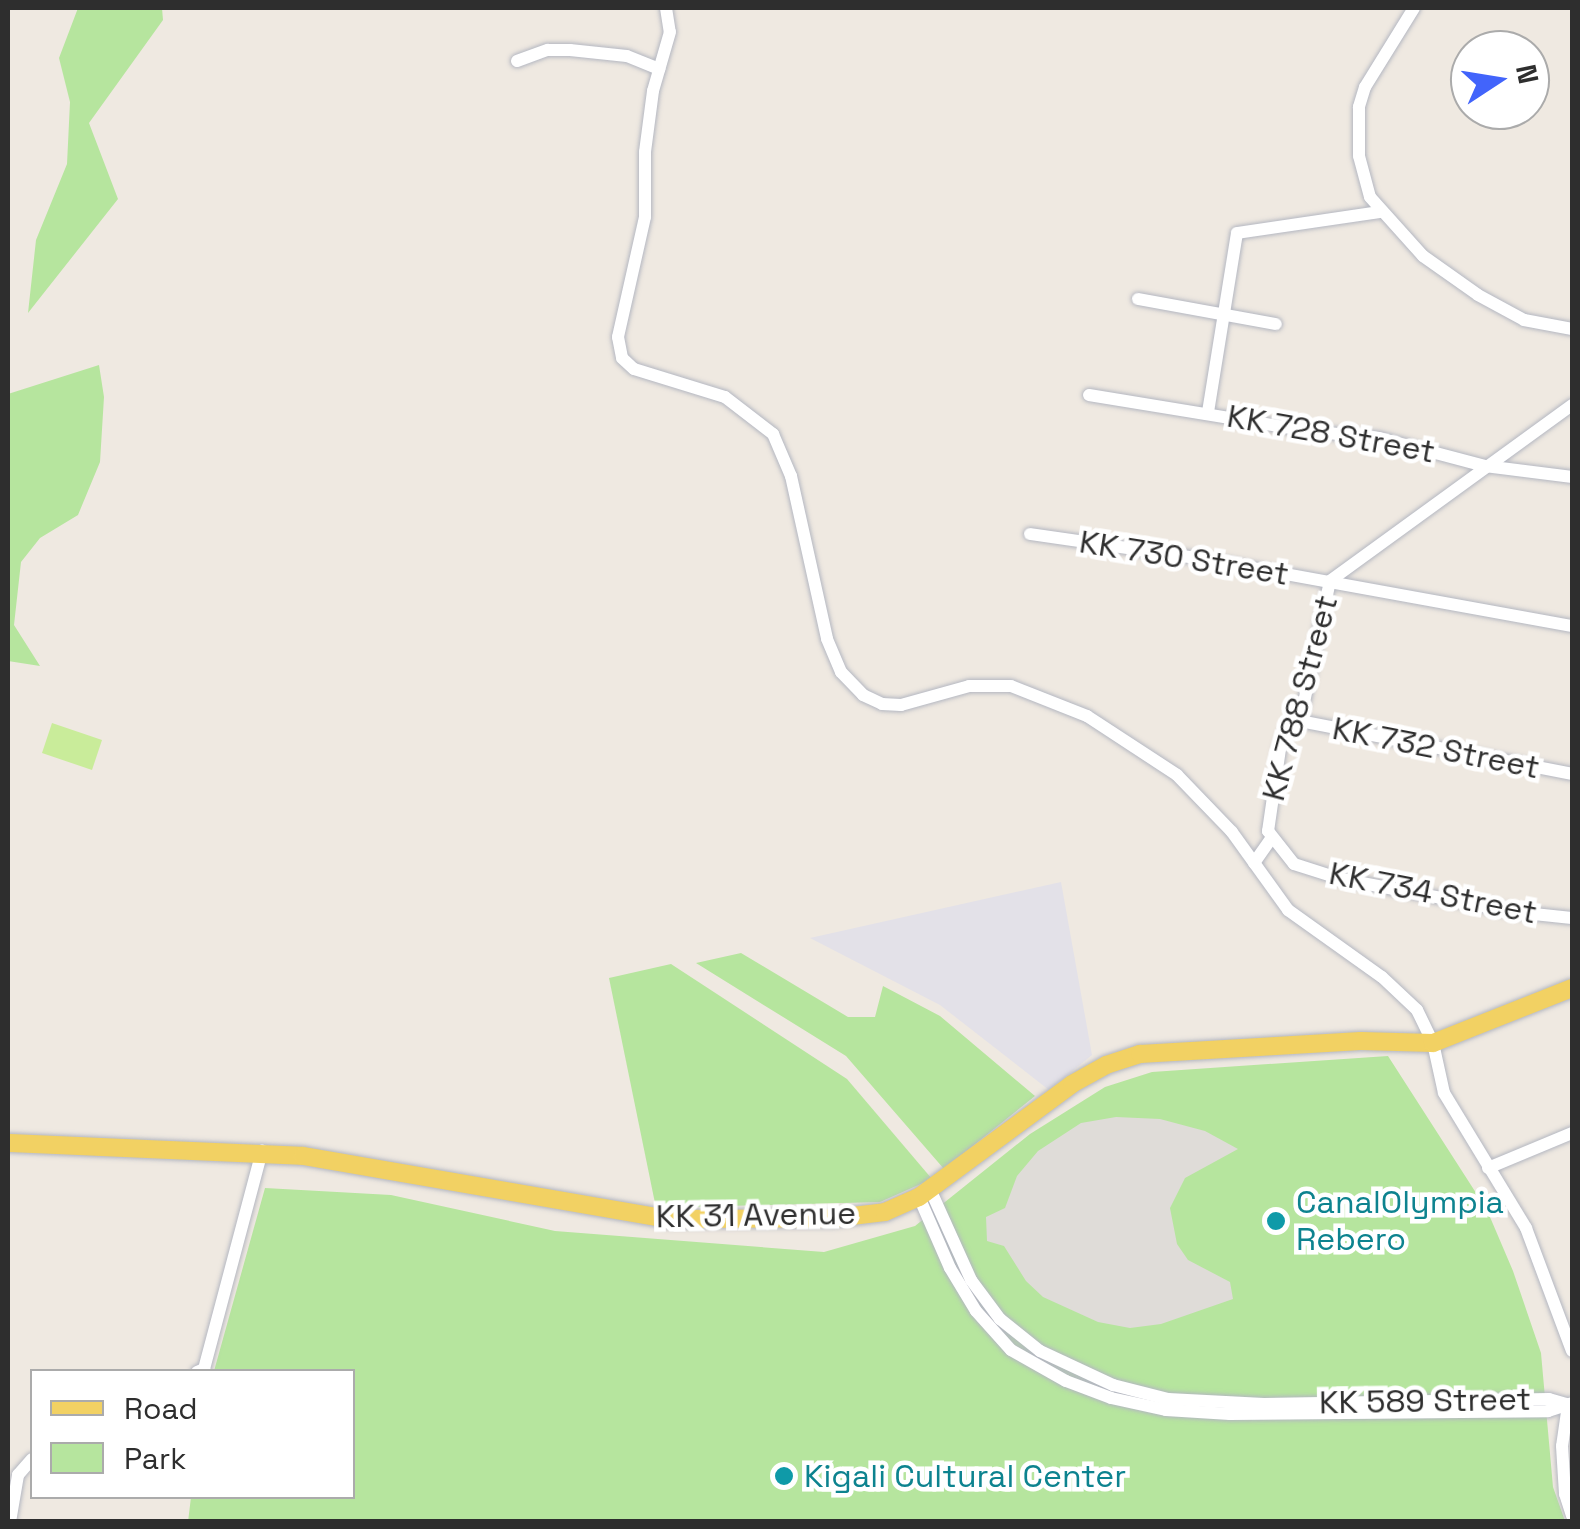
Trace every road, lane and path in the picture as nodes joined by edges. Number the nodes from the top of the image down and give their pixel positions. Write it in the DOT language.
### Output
graph roads {
  1 [pos="666,8"];
  2 [pos="1414,8"];
  3 [pos="517,61"];
  4 [pos="660,69"];
  5 [pos="1380,212"];
  6 [pos="1138,299"];
  7 [pos="1226,312"];
  8 [pos="1276,324"];
  9 [pos="1572,329"];
  10 [pos="1089,395"];
  11 [pos="1572,405"];
  12 [pos="1208,412"];
  13 [pos="1485,466"];
  14 [pos="1572,477"];
  15 [pos="1030,534"];
  16 [pos="1330,581"];
  17 [pos="1572,626"];
  18 [pos="1300,721"];
  19 [pos="1572,774"];
  20 [pos="1271,839"];
  21 [pos="1254,864"];
  22 [pos="1294,864"];
  23 [pos="1572,918"];
  24 [pos="1572,988"];
  25 [pos="1433,1043"];
  26 [pos="1572,1134"];
  27 [pos="8,1143"];
  28 [pos="262,1151"];
  29 [pos="1488,1168"];
  30 [pos="925,1193"];
  31 [pos="1572,1351"];
  32 [pos="202,1369"];
  33 [pos="1570,1404"];
  34 [pos="1567,1446"];
  35 [pos="30,1461"];
  36 [pos="1572,1516"];
  37 [pos="10,1522"];
  1 -- 4 [label="street"];
  2 -- 5 [label="street"];
  3 -- 4 [label="street"];
  4 -- 21 [label="street"];
  5 -- 7 [label="street"];
  5 -- 9 [label="street"];
  6 -- 7 [label="street"];
  7 -- 8 [label="street"];
  7 -- 12 [label="street"];
  10 -- 12 [label="street, KK 728 Street"];
  11 -- 13 [label="street, KK 788 Street"];
  12 -- 13 [label="street, KK 728 Street"];
  13 -- 14 [label="street, KK 728 Street"];
  13 -- 16 [label="street, KK 788 Street"];
  15 -- 16 [label="street, KK 730 Street"];
  16 -- 17 [label="street, KK 730 Street"];
  16 -- 18 [label="street, KK 788 Street"];
  18 -- 19 [label="street, KK 732 Street"];
  18 -- 20 [label="street, KK 788 Street"];
  20 -- 21 [label="street"];
  20 -- 22 [label="street, KK 788 Street"];
  21 -- 25 [label="street"];
  22 -- 23 [label="street, KK 734 Street"];
  24 -- 25 [label="main road, KK 31 Avenue"];
  25 -- 29 [label="street"];
  25 -- 30 [label="main road, KK 31 Avenue"];
  26 -- 29 [label="street"];
  27 -- 28 [label="main road, KK 31 Avenue"];
  28 -- 30 [label="main road, KK 31 Avenue"];
  28 -- 32 [label="street"];
  29 -- 31 [label="street"];
  30 -- 33 [label="street, KK 589 Street"];
  33 -- 34 [label="street"];
  34 -- 36 [label="street"];
  35 -- 37 [label="street"];
}
